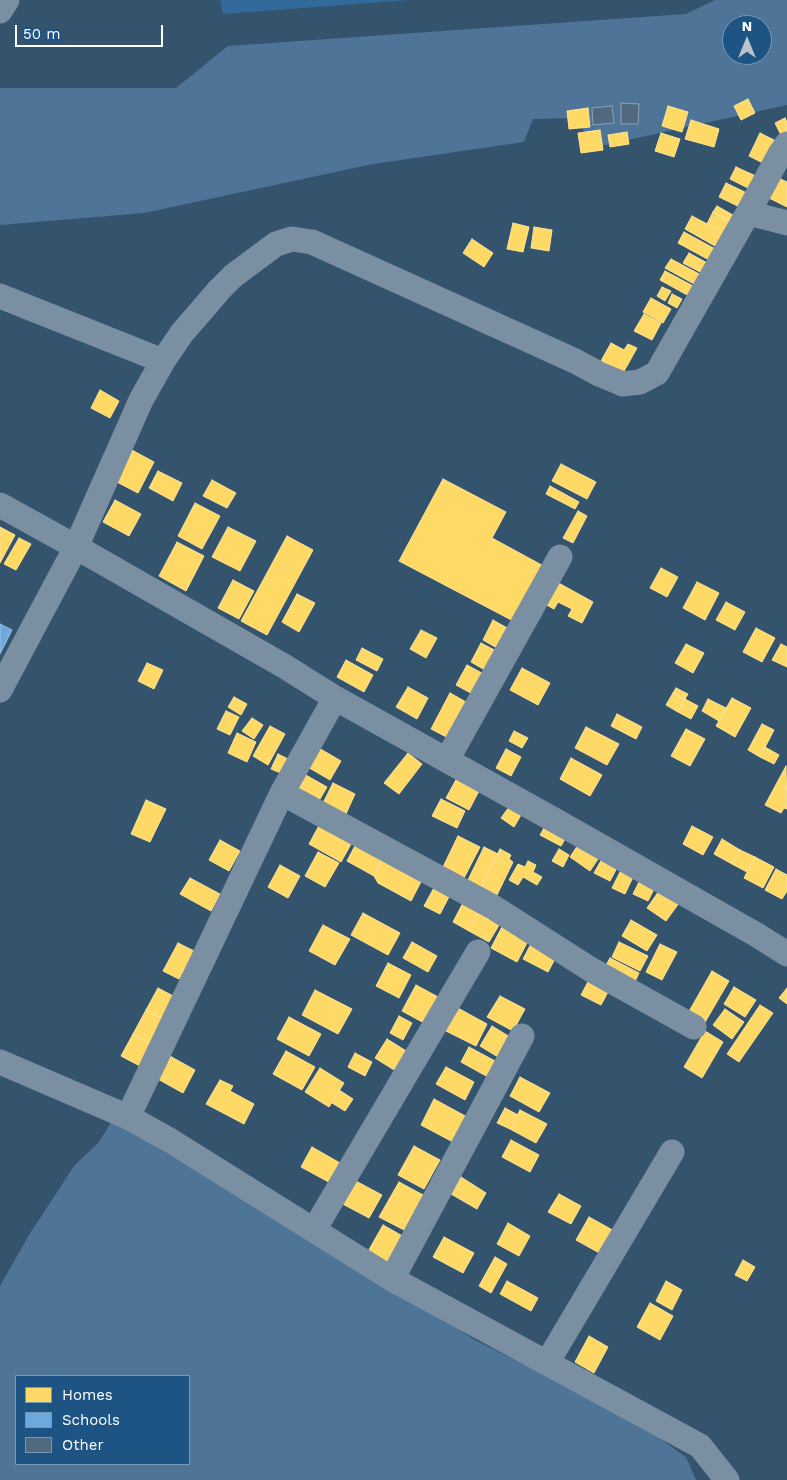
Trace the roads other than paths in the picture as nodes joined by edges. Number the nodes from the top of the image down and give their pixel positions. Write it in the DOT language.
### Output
graph roads {
  1 [pos="7,0"];
  2 [pos="0,11"];
  3 [pos="787,144"];
  4 [pos="748,213"];
  5 [pos="787,223"];
  6 [pos="0,296"];
  7 [pos="163,361"];
  8 [pos="0,505"];
  9 [pos="76,547"];
  10 [pos="560,557"];
  11 [pos="0,690"];
  12 [pos="335,698"];
  13 [pos="447,760"];
  14 [pos="282,793"];
  15 [pos="478,952"];
  16 [pos="787,954"];
  17 [pos="694,1027"];
  18 [pos="522,1036"];
  19 [pos="0,1062"];
  20 [pos="128,1117"];
  21 [pos="672,1152"];
  22 [pos="314,1230"];
  23 [pos="392,1279"];
  24 [pos="547,1363"];
  25 [pos="727,1480"];
  1 -- 2 [label="street"];
  3 -- 4 [label="street"];
  4 -- 5 [label="street"];
  4 -- 7 [label="street"];
  6 -- 7 [label="street"];
  7 -- 9 [label="street"];
  8 -- 9 [label="street"];
  9 -- 11 [label="street"];
  9 -- 12 [label="street"];
  10 -- 13 [label="street"];
  12 -- 13 [label="street"];
  12 -- 14 [label="street"];
  13 -- 16 [label="street"];
  14 -- 17 [label="street"];
  14 -- 20 [label="street"];
  15 -- 22 [label="street"];
  18 -- 23 [label="street"];
  19 -- 20 [label="street"];
  20 -- 22 [label="street"];
  21 -- 24 [label="street"];
  22 -- 23 [label="street"];
  23 -- 24 [label="street"];
  24 -- 25 [label="street"];
}
